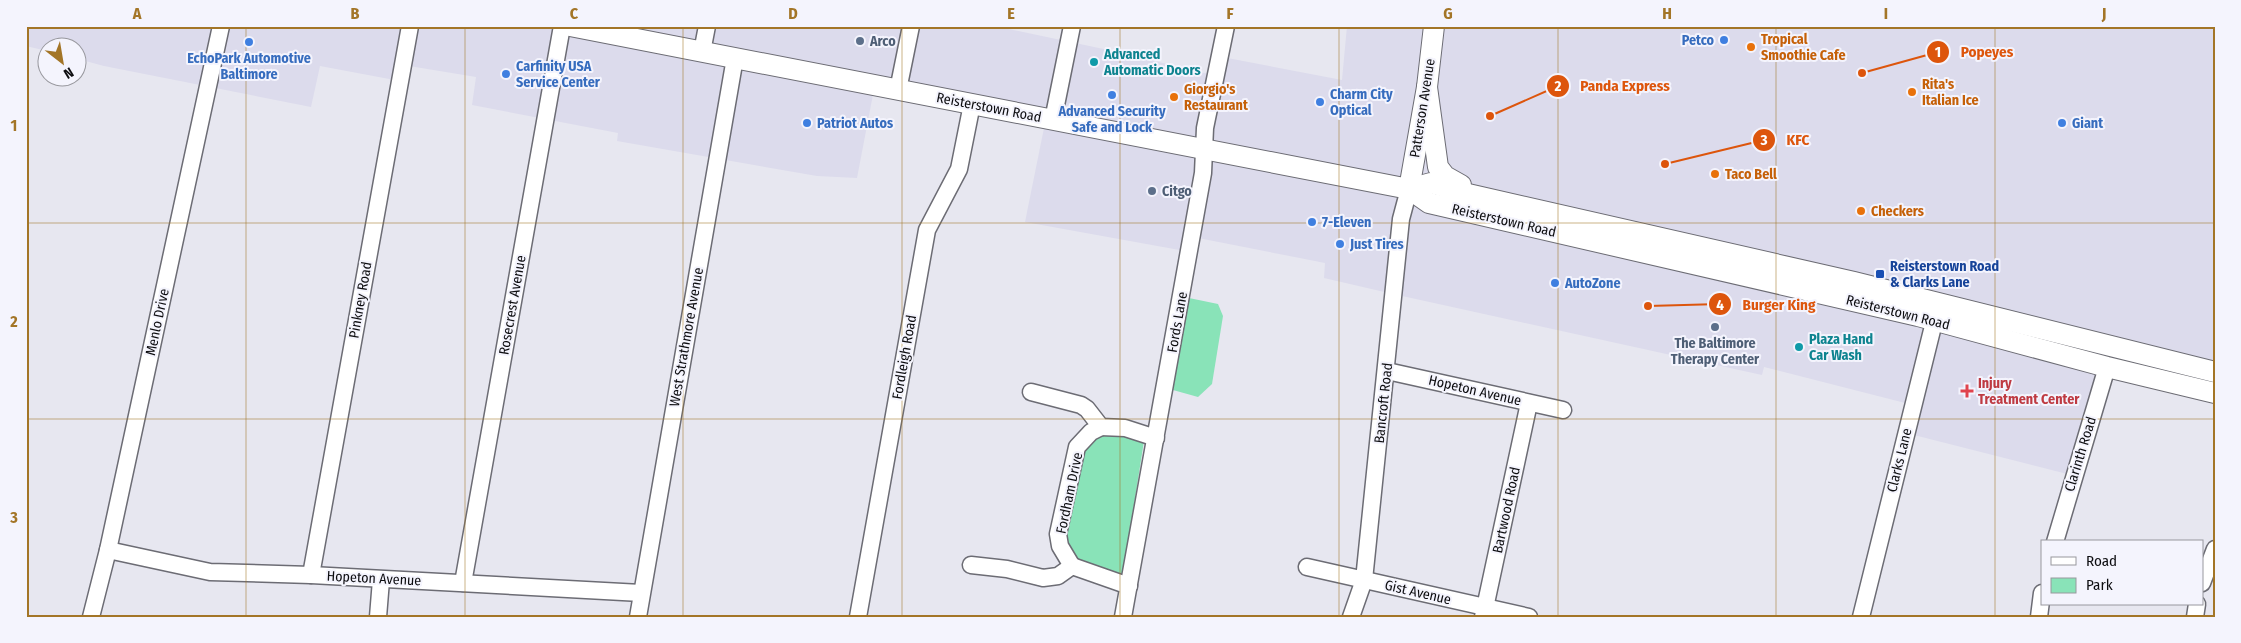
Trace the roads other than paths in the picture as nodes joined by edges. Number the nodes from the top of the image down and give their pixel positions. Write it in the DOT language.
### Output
graph roads {
  1 [pos="221,26"];
  2 [pos="410,26"];
  3 [pos="562,26"];
  4 [pos="570,26"];
  5 [pos="707,26"];
  6 [pos="911,26"];
  7 [pos="1072,26"];
  8 [pos="1226,26"];
  9 [pos="1434,26"];
  10 [pos="702,52"];
  11 [pos="735,58"];
  12 [pos="1426,88"];
  13 [pos="898,90"];
  14 [pos="972,104"];
  15 [pos="1053,120"];
  16 [pos="1204,149"];
  17 [pos="1409,189"];
  18 [pos="1552,213"];
  19 [pos="1766,262"];
  20 [pos="1700,265"];
  21 [pos="1936,311"];
  22 [pos="2186,365"];
  23 [pos="2107,367"];
  24 [pos="1387,371"];
  25 [pos="2215,372"];
  26 [pos="1031,392"];
  27 [pos="2215,394"];
  28 [pos="1529,403"];
  29 [pos="1563,410"];
  30 [pos="1101,427"];
  31 [pos="1156,438"];
  32 [pos="2056,540"];
  33 [pos="2215,549"];
  34 [pos="108,550"];
  35 [pos="971,565"];
  36 [pos="1072,566"];
  37 [pos="1306,567"];
  38 [pos="310,575"];
  39 [pos="2204,578"];
  40 [pos="381,580"];
  41 [pos="1364,580"];
  42 [pos="462,583"];
  43 [pos="1129,586"];
  44 [pos="641,593"];
  45 [pos="2041,601"];
  46 [pos="1484,612"];
  47 [pos="92,617"];
  48 [pos="378,617"];
  49 [pos="638,617"];
  50 [pos="858,617"];
  51 [pos="1123,617"];
  52 [pos="1351,617"];
  53 [pos="1529,617"];
  54 [pos="1861,617"];
  55 [pos="2039,617"];
  1 -- 34 [label="street, Menlo Drive"];
  2 -- 38 [label="street, Pinkney Road"];
  3 -- 42 [label="street, Rosecrest Avenue"];
  4 -- 10 [label="main road, Reisterstown Road"];
  5 -- 10 [label="street"];
  6 -- 13 [label="street"];
  7 -- 15 [label="street"];
  8 -- 16 [label="street, Fords Lane"];
  9 -- 12 [label="main road, Patterson Avenue"];
  10 -- 11 [label="main road, Reisterstown Road"];
  11 -- 13 [label="main road, Reisterstown Road"];
  11 -- 44 [label="street, West Strathmore Avenue"];
  12 -- 17 [label="main road, Patterson Avenue"];
  12 -- 18 [label="main road"];
  13 -- 14 [label="main road, Reisterstown Road"];
  14 -- 15 [label="main road, Reisterstown Road"];
  14 -- 50 [label="street, Fordleigh Road"];
  15 -- 16 [label="main road, Reisterstown Road"];
  16 -- 17 [label="main road, Reisterstown Road"];
  16 -- 31 [label="street, Fords Lane"];
  17 -- 18 [label="main road, Reisterstown Road"];
  17 -- 20 [label="main road, Reisterstown Road"];
  17 -- 24 [label="street, Bancroft Road"];
  18 -- 19 [label="main road, Reisterstown Road"];
  19 -- 20 [label="main road"];
  19 -- 21 [label="main road, Reisterstown Road"];
  20 -- 21 [label="main road, Reisterstown Road"];
  21 -- 22 [label="main road, Reisterstown Road"];
  21 -- 23 [label="main road, Reisterstown Road"];
  21 -- 54 [label="street, Clarks Lane"];
  22 -- 23 [label="main road"];
  22 -- 25 [label="main road, Reisterstown Road"];
  23 -- 27 [label="main road, Reisterstown Road"];
  23 -- 32 [label="street, Clarinth Road"];
  24 -- 28 [label="street, Hopeton Avenue"];
  24 -- 41 [label="street, Bancroft Road"];
  26 -- 30 [label="street"];
  28 -- 29 [label="street, Hopeton Avenue"];
  28 -- 46 [label="street, Bartwood Road"];
  30 -- 31 [label="street"];
  30 -- 36 [label="street, Fordham Drive"];
  31 -- 43 [label="street, Fords Lane"];
  33 -- 39 [label="street"];
  34 -- 38 [label="street, Hopeton Avenue"];
  34 -- 47 [label="street, Menlo Drive"];
  35 -- 36 [label="street"];
  36 -- 43 [label="street"];
  37 -- 41 [label="street, Gist Avenue"];
  38 -- 40 [label="street, Hopeton Avenue"];
  40 -- 42 [label="street, Hopeton Avenue"];
  40 -- 48 [label="street"];
  41 -- 46 [label="street, Gist Avenue"];
  41 -- 52 [label="street, Bancroft Road"];
  42 -- 44 [label="street, Hopeton Avenue"];
  43 -- 51 [label="street, Fords Lane"];
  44 -- 49 [label="street, West Strathmore Avenue"];
  45 -- 55 [label="street"];
  46 -- 53 [label="street, Gist Avenue"];
}
